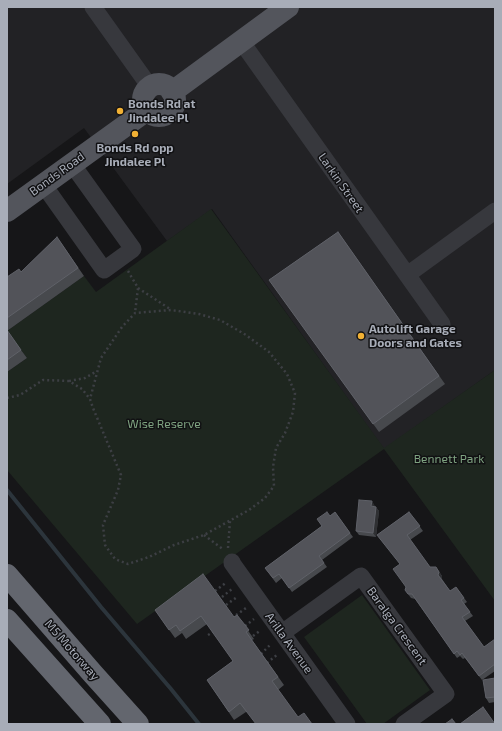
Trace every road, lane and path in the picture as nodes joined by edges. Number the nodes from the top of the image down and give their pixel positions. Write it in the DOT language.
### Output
graph roads {
  1 [pos="93,7"];
  2 [pos="288,7"];
  3 [pos="241,41"];
  4 [pos="150,87"];
  5 [pos="172,92"];
  6 [pos="147,110"];
  7 [pos="72,164"];
  8 [pos="43,184"];
  9 [pos="7,211"];
  10 [pos="495,211"];
  11 [pos="120,259"];
  12 [pos="407,275"];
  13 [pos="138,288"];
  14 [pos="171,310"];
  15 [pos="135,313"];
  16 [pos="442,324"];
  17 [pos="97,371"];
  18 [pos="68,381"];
  19 [pos="7,398"];
  20 [pos="90,398"];
  21 [pos="230,521"];
  22 [pos="204,535"];
  23 [pos="232,562"];
  24 [pos="7,575"];
  25 [pos="227,582"];
  26 [pos="232,590"];
  27 [pos="215,591"];
  28 [pos="222,597"];
  29 [pos="237,597"];
  30 [pos="226,605"];
  31 [pos="246,608"];
  32 [pos="7,620"];
  33 [pos="254,620"];
  34 [pos="227,622"];
  35 [pos="221,626"];
  36 [pos="245,626"];
  37 [pos="261,630"];
  38 [pos="208,635"];
  39 [pos="253,636"];
  40 [pos="277,638"];
  41 [pos="261,654"];
  42 [pos="279,654"];
  43 [pos="267,663"];
  44 [pos="100,724"];
  45 [pos="138,724"];
  46 [pos="347,724"];
  47 [pos="404,724"];
  1 -- 4 [label="street"];
  2 -- 3 [label="main road"];
  3 -- 5 [label="main road"];
  3 -- 12 [label="street, Larkin Street"];
  4 -- 5 [label="main road"];
  4 -- 6 [label="main road"];
  5 -- 6 [label="main road"];
  6 -- 7 [label="main road, Bonds Road"];
  7 -- 8 [label="main road, Bonds Road"];
  7 -- 11 [label="street"];
  8 -- 9 [label="main road, Bonds Road"];
  8 -- 11 [label="street"];
  10 -- 12 [label="street"];
  11 -- 13 [label="path"];
  12 -- 16 [label="street, Larkin Street"];
  13 -- 14 [label="path"];
  13 -- 15 [label="path"];
  14 -- 15 [label="path"];
  14 -- 21 [label="path"];
  15 -- 17 [label="path"];
  17 -- 18 [label="path"];
  17 -- 20 [label="path"];
  18 -- 19 [label="path"];
  18 -- 20 [label="path"];
  20 -- 22 [label="path"];
  21 -- 22 [label="path"];
  21 -- 22 [label="path"];
  23 -- 40 [label="street, Arilla Avenue"];
  24 -- 45 [label="highway, M5 Motorway"];
  25 -- 27 [label="path"];
  26 -- 28 [label="path"];
  29 -- 30 [label="path"];
  31 -- 34 [label="path"];
  32 -- 44 [label="highway"];
  33 -- 36 [label="path"];
  35 -- 38 [label="path"];
  37 -- 39 [label="path"];
  40 -- 41 [label="path"];
  40 -- 46 [label="street, Arilla Avenue"];
  40 -- 47 [label="street, Baralga Crescent"];
  42 -- 43 [label="path"];
}
